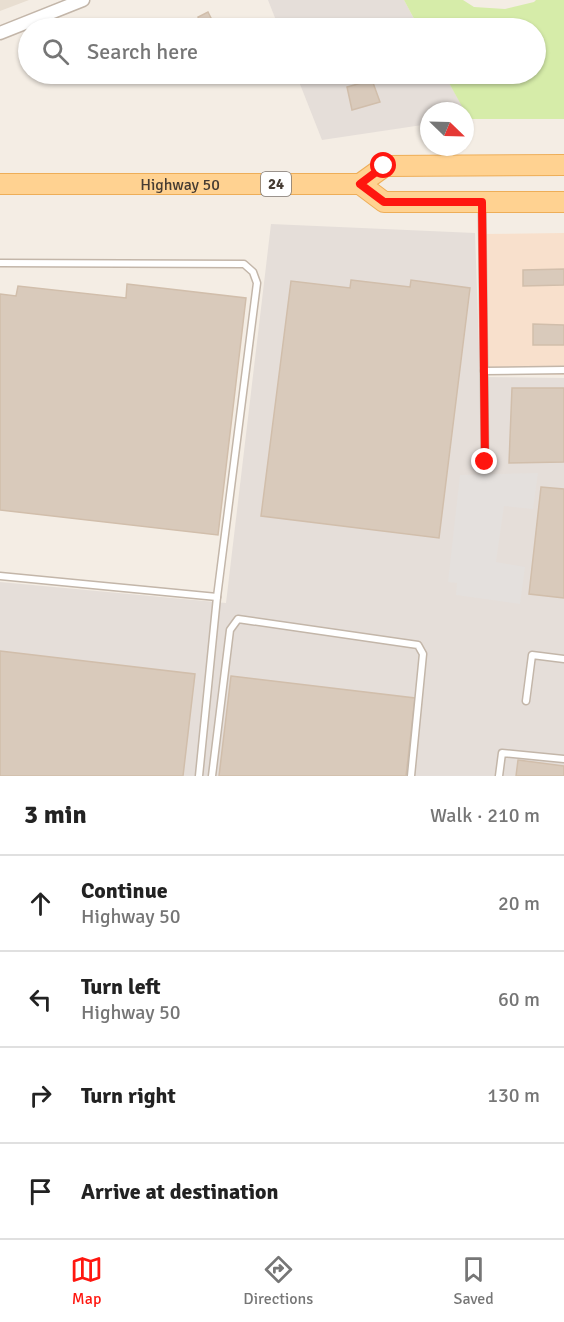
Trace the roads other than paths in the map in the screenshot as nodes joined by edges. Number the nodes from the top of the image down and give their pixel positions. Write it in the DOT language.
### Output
graph roads {
  1 [pos="83,0"];
  2 [pos="38,18"];
  3 [pos="18,26"];
  4 [pos="0,33"];
  5 [pos="564,165"];
  6 [pos="0,184"];
  7 [pos="360,184"];
  8 [pos="482,202"];
  9 [pos="564,202"];
  10 [pos="0,263"];
  11 [pos="484,370"];
  12 [pos="564,370"];
  13 [pos="485,462"];
  14 [pos="0,576"];
  15 [pos="217,597"];
  16 [pos="564,659"];
  17 [pos="526,701"];
  18 [pos="564,759"];
  19 [pos="199,776"];
  20 [pos="212,776"];
  21 [pos="411,776"];
  22 [pos="500,776"];
  1 -- 2 [label="street"];
  3 -- 4 [label="street"];
  5 -- 7 [label="main road"];
  6 -- 7 [label="main road, Highway 50 / 24"];
  7 -- 8 [label="main road"];
  8 -- 9 [label="main road"];
  8 -- 11 [label="lane"];
  10 -- 15 [label="lane"];
  11 -- 12 [label="lane"];
  11 -- 13 [label="lane"];
  14 -- 15 [label="lane"];
  15 -- 19 [label="lane"];
  16 -- 17 [label="lane"];
  18 -- 22 [label="lane"];
  20 -- 21 [label="lane"];
}
